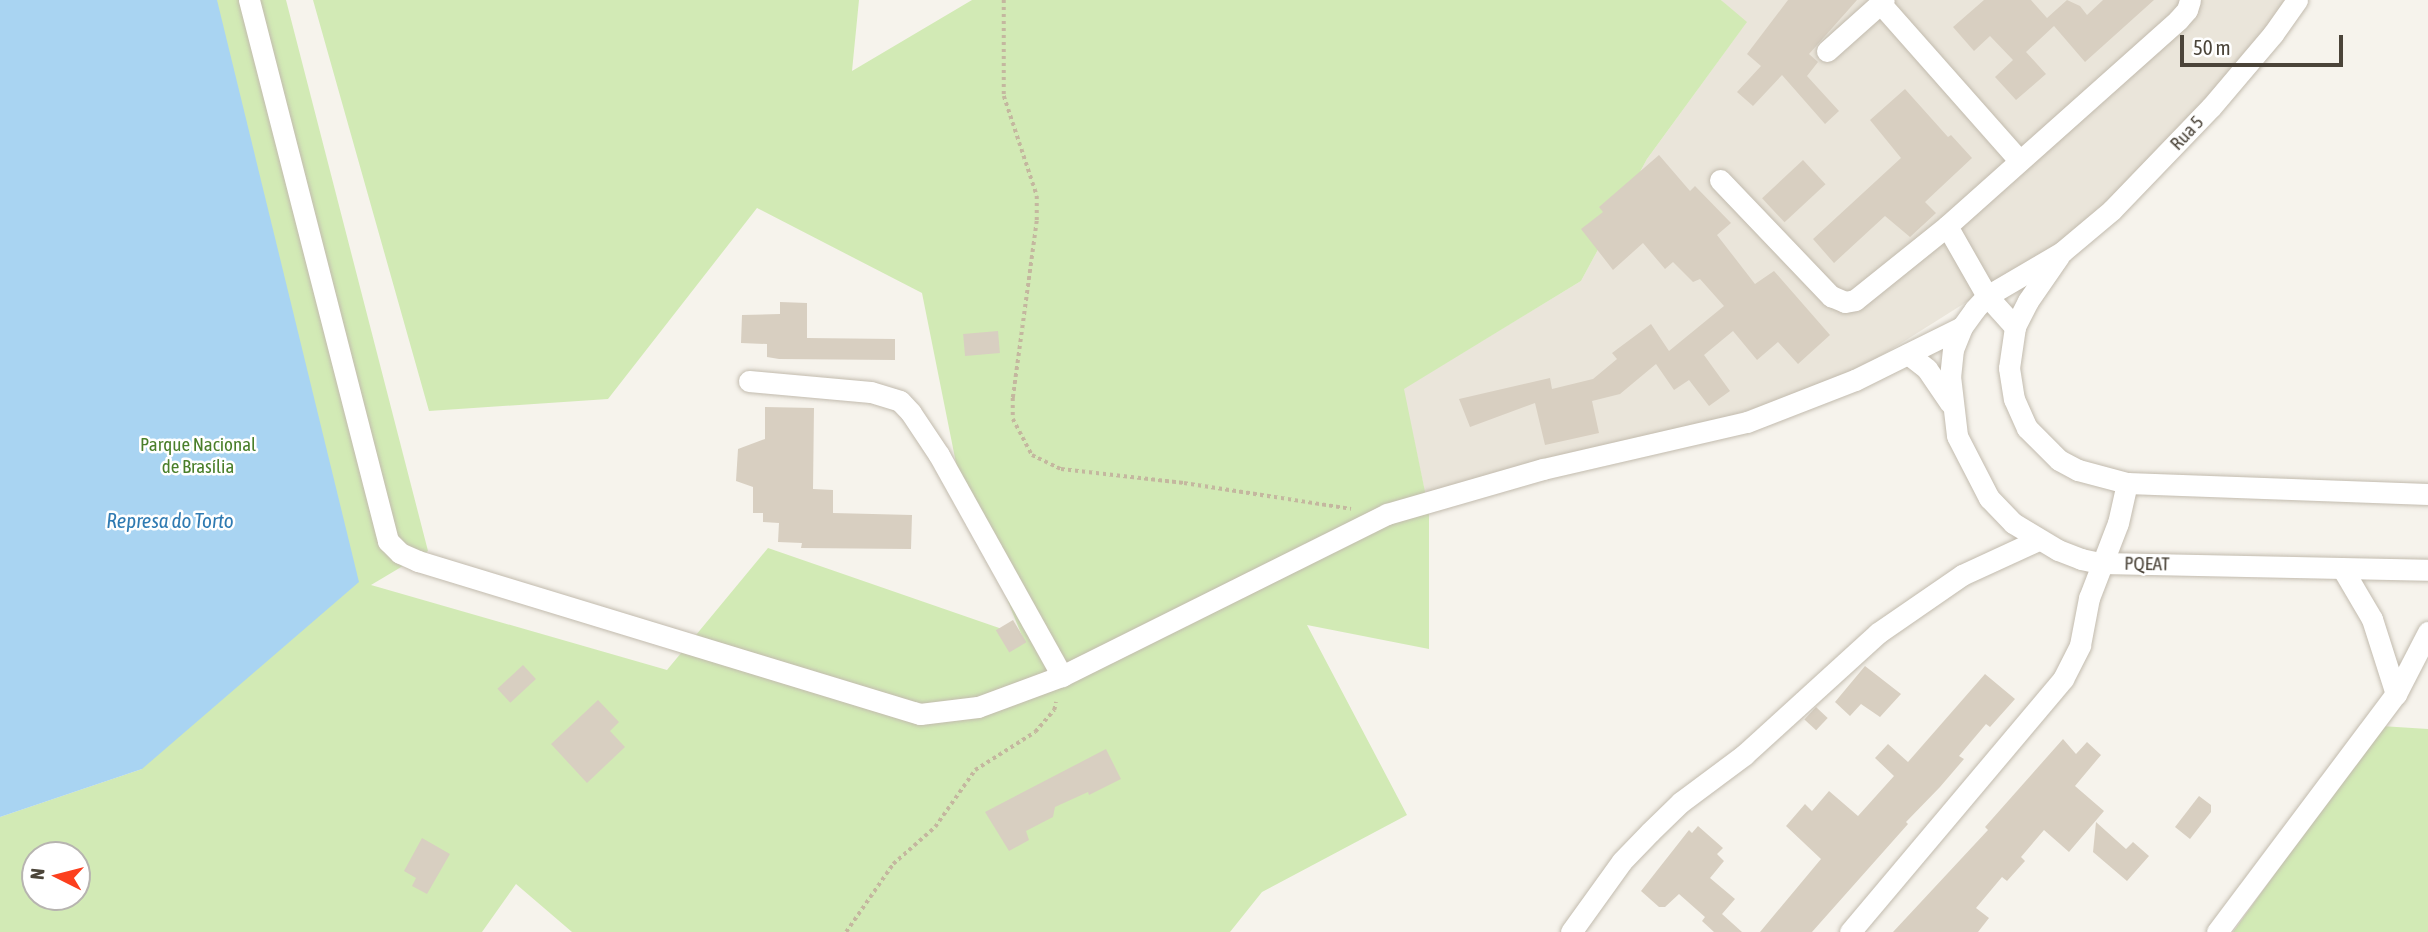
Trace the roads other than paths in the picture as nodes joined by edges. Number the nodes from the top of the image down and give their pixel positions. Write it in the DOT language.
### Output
graph roads {
  1 [pos="249,0"];
  2 [pos="2190,0"];
  3 [pos="2297,0"];
  4 [pos="1882,2"];
  5 [pos="1827,51"];
  6 [pos="2019,160"];
  7 [pos="1720,180"];
  8 [pos="1947,226"];
  9 [pos="2062,252"];
  10 [pos="1987,296"];
  11 [pos="1962,327"];
  12 [pos="2015,327"];
  13 [pos="1908,354"];
  14 [pos="749,382"];
  15 [pos="1952,405"];
  16 [pos="2127,484"];
  17 [pos="2428,494"];
  18 [pos="2038,540"];
  19 [pos="2100,563"];
  20 [pos="2342,568"];
  21 [pos="2428,570"];
  22 [pos="2428,632"];
  23 [pos="1062,676"];
  24 [pos="2396,694"];
  25 [pos="1571,932"];
  26 [pos="1850,932"];
  27 [pos="2217,932"];
  1 -- 23 [label="street"];
  2 -- 6 [label="street"];
  3 -- 9 [label="street, Rua 5"];
  4 -- 5 [label="street"];
  4 -- 6 [label="street"];
  6 -- 8 [label="street"];
  7 -- 8 [label="street"];
  8 -- 10 [label="street"];
  9 -- 10 [label="street"];
  9 -- 12 [label="street"];
  10 -- 11 [label="street"];
  10 -- 12 [label="street"];
  11 -- 13 [label="street"];
  11 -- 15 [label="street"];
  12 -- 16 [label="street"];
  13 -- 15 [label="street"];
  13 -- 23 [label="street"];
  14 -- 23 [label="street"];
  15 -- 18 [label="street, PQEAT"];
  16 -- 17 [label="street"];
  16 -- 19 [label="street"];
  18 -- 19 [label="street, PQEAT"];
  18 -- 25 [label="street"];
  19 -- 20 [label="street, PQEAT"];
  19 -- 26 [label="street"];
  20 -- 21 [label="street, PQEAT"];
  20 -- 24 [label="street"];
  22 -- 24 [label="street"];
  24 -- 27 [label="street"];
}
